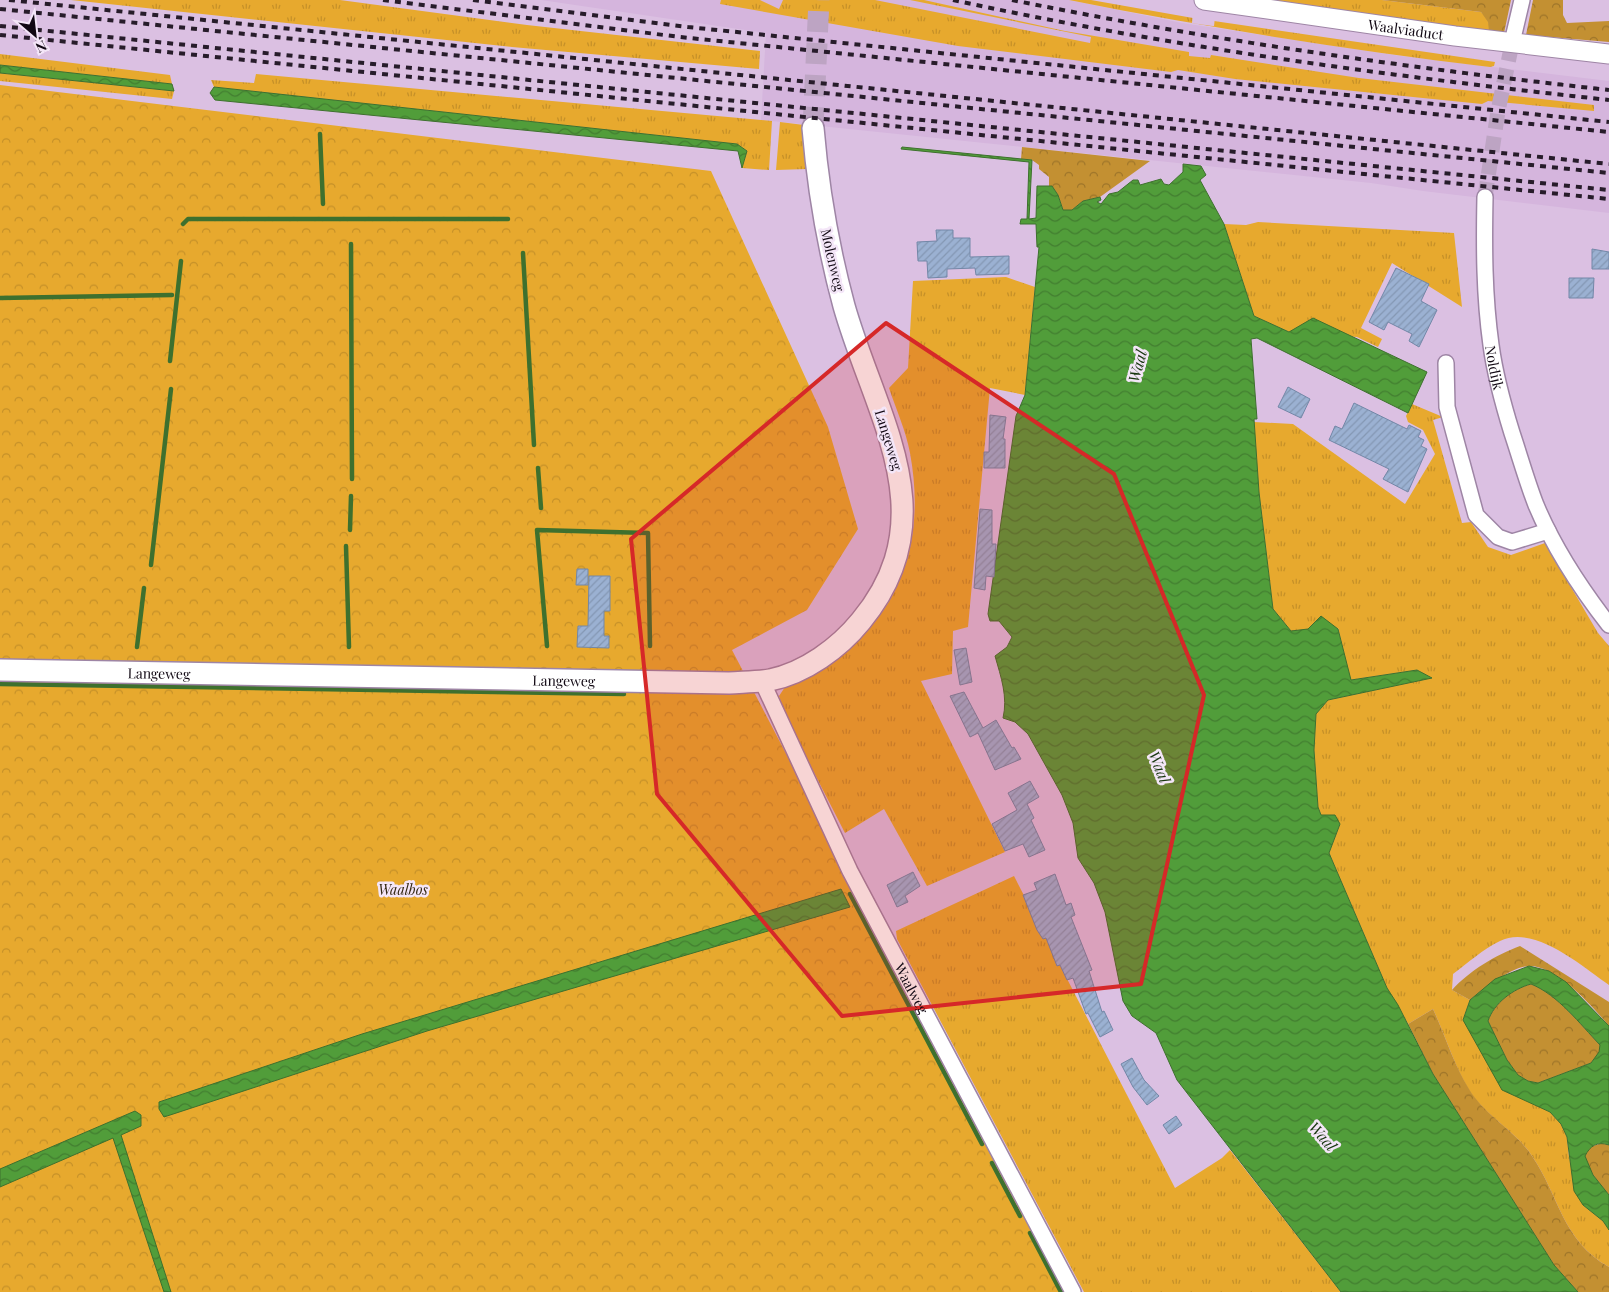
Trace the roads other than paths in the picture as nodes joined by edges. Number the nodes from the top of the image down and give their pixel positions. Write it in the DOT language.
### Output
graph roads {
  1 [pos="1522,0"];
  2 [pos="1210,1"];
  3 [pos="1514,34"];
  4 [pos="1609,54"];
  5 [pos="813,128"];
  6 [pos="1485,197"];
  7 [pos="1446,363"];
  8 [pos="873,388"];
  9 [pos="1548,531"];
  10 [pos="1609,625"];
  11 [pos="0,670"];
  12 [pos="762,681"];
  13 [pos="1073,1292"];
  1 -- 3 [label="street"];
  2 -- 4 [label="street, Waalviaduct"];
  5 -- 8 [label="main road, Molenweg"];
  6 -- 9 [label="street, Noldijk"];
  7 -- 9 [label="street"];
  8 -- 12 [label="main road, Langeweg"];
  9 -- 10 [label="street, Noldijk"];
  11 -- 12 [label="main road, Langeweg"];
  12 -- 13 [label="street, Waalweg"];
}
